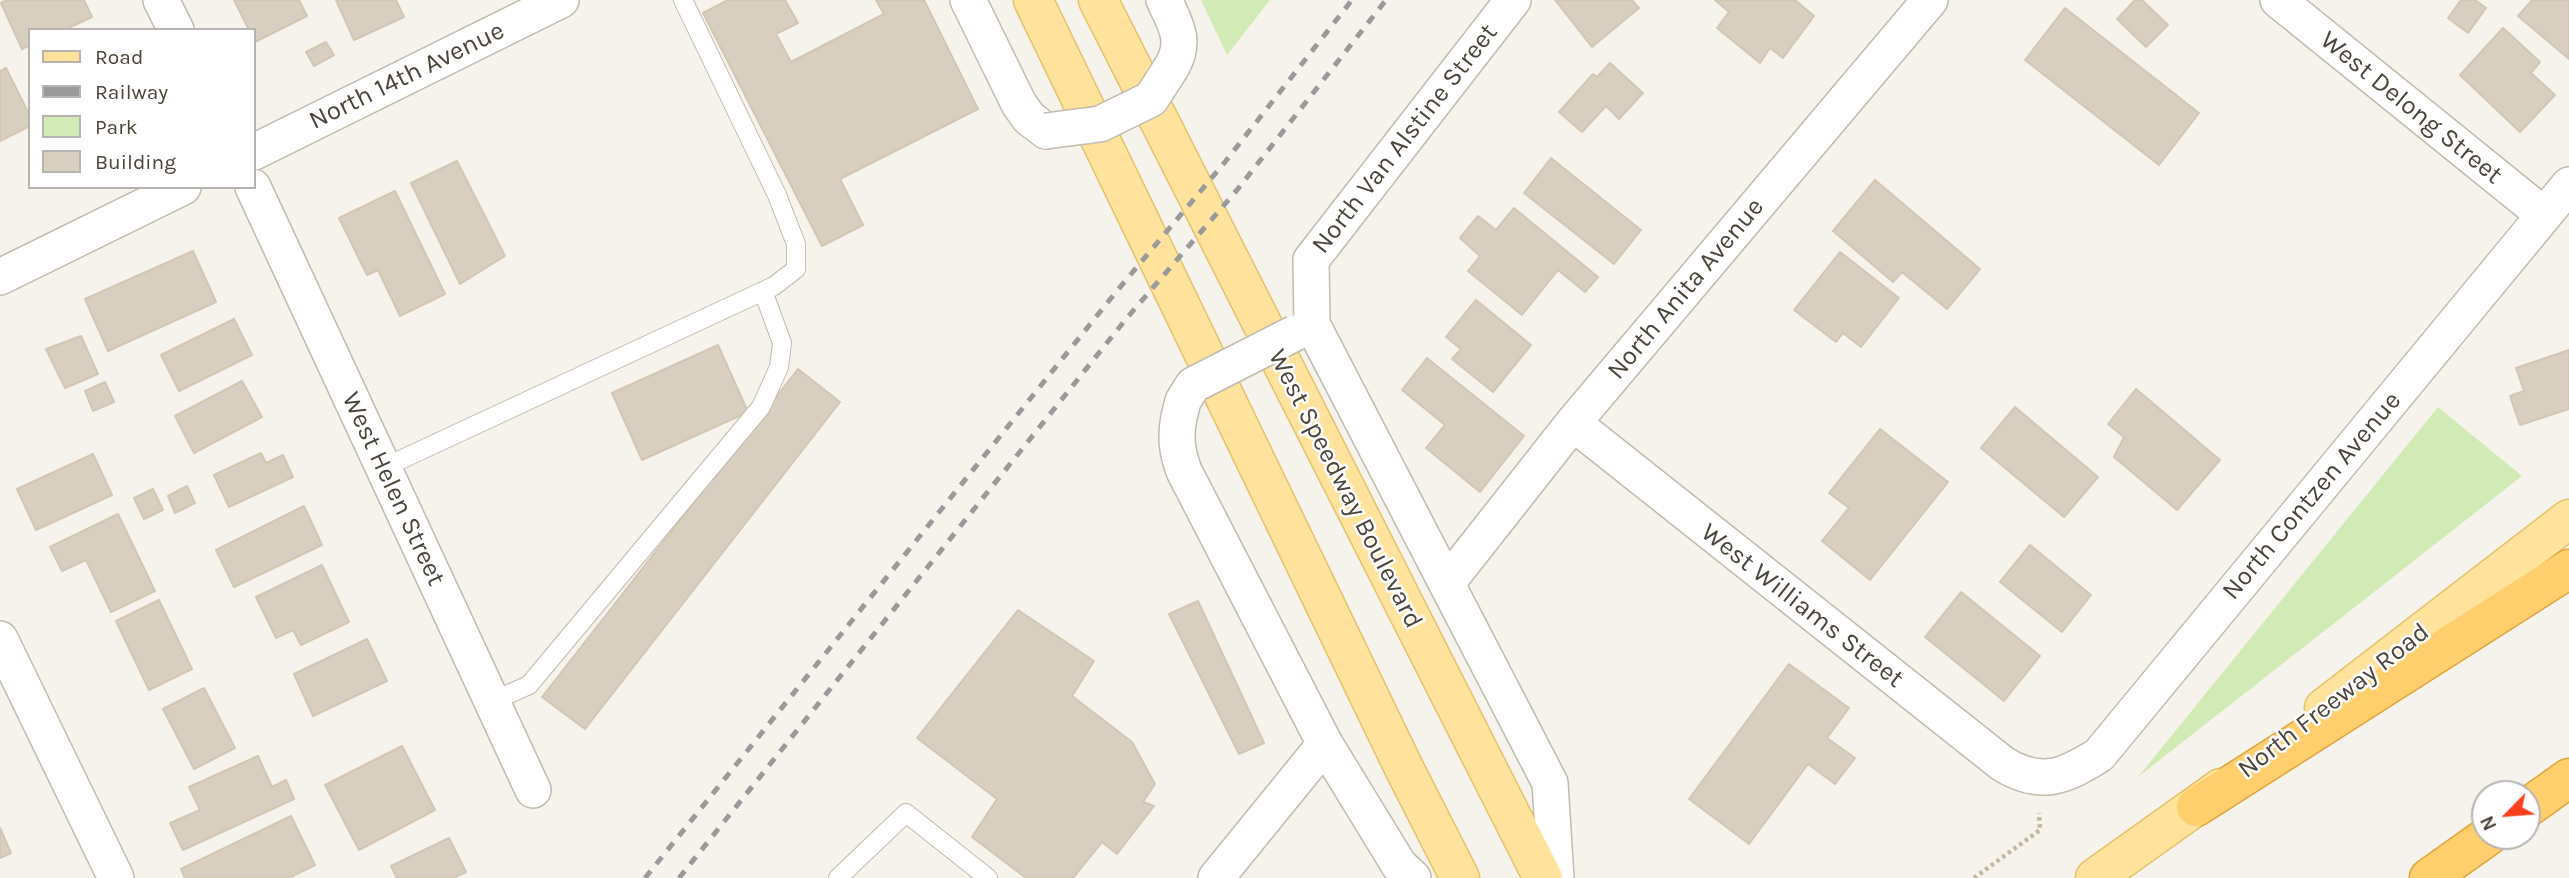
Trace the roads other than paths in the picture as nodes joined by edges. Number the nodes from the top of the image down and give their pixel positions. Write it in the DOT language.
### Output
graph roads {
  1 [pos="161,0"];
  2 [pos="561,0"];
  3 [pos="683,0"];
  4 [pos="968,0"];
  5 [pos="1033,0"];
  6 [pos="1098,0"];
  7 [pos="1164,0"];
  8 [pos="1513,0"];
  9 [pos="1930,0"];
  10 [pos="2278,0"];
  11 [pos="175,28"];
  12 [pos="256,151"];
  13 [pos="2569,185"];
  14 [pos="179,189"];
  15 [pos="254,189"];
  16 [pos="2544,215"];
  17 [pos="0,277"];
  18 [pos="763,291"];
  19 [pos="1303,329"];
  20 [pos="1573,423"];
  21 [pos="383,468"];
  22 [pos="2569,519"];
  23 [pos="2569,569"];
  24 [pos="1447,583"];
  25 [pos="0,639"];
  26 [pos="493,701"];
  27 [pos="1325,744"];
  28 [pos="2037,778"];
  29 [pos="2569,778"];
  30 [pos="533,790"];
  31 [pos="2541,798"];
  32 [pos="2196,807"];
  33 [pos="2471,848"];
  34 [pos="116,878"];
  35 [pos="838,878"];
  36 [pos="988,878"];
  37 [pos="1216,878"];
  38 [pos="1413,878"];
  39 [pos="1460,878"];
  40 [pos="1543,878"];
  41 [pos="1556,878"];
  42 [pos="2095,878"];
  43 [pos="2429,878"];
  1 -- 11 [label="street"];
  2 -- 12 [label="street, North 14th Avenue"];
  3 -- 18 [label="lane"];
  4 -- 7 [label="street, bridge"];
  5 -- 39 [label="main road"];
  6 -- 40 [label="main road, West Speedway Boulevard"];
  8 -- 19 [label="street, North Van Alstine Street"];
  9 -- 20 [label="street, North Anita Avenue"];
  10 -- 16 [label="street, West Delong Street"];
  13 -- 16 [label="street, North Contzen Avenue"];
  14 -- 17 [label="street"];
  15 -- 21 [label="street, West Helen Street"];
  16 -- 28 [label="street, North Contzen Avenue"];
  18 -- 21 [label="lane"];
  18 -- 26 [label="lane"];
  19 -- 24 [label="street"];
  19 -- 27 [label="street, bridge"];
  20 -- 24 [label="street, North Anita Avenue"];
  20 -- 28 [label="street, West Williams Street"];
  21 -- 26 [label="street, West Helen Street"];
  22 -- 32 [label="main road, North Freeway Road"];
  23 -- 32 [label="highway"];
  24 -- 41 [label="street"];
  25 -- 34 [label="street"];
  26 -- 30 [label="street, West Helen Street"];
  27 -- 37 [label="street"];
  27 -- 38 [label="street"];
  29 -- 31 [label="highway"];
  32 -- 42 [label="main road, North Freeway Road"];
  33 -- 43 [label="highway"];
  35 -- 36 [label="lane"];
}
